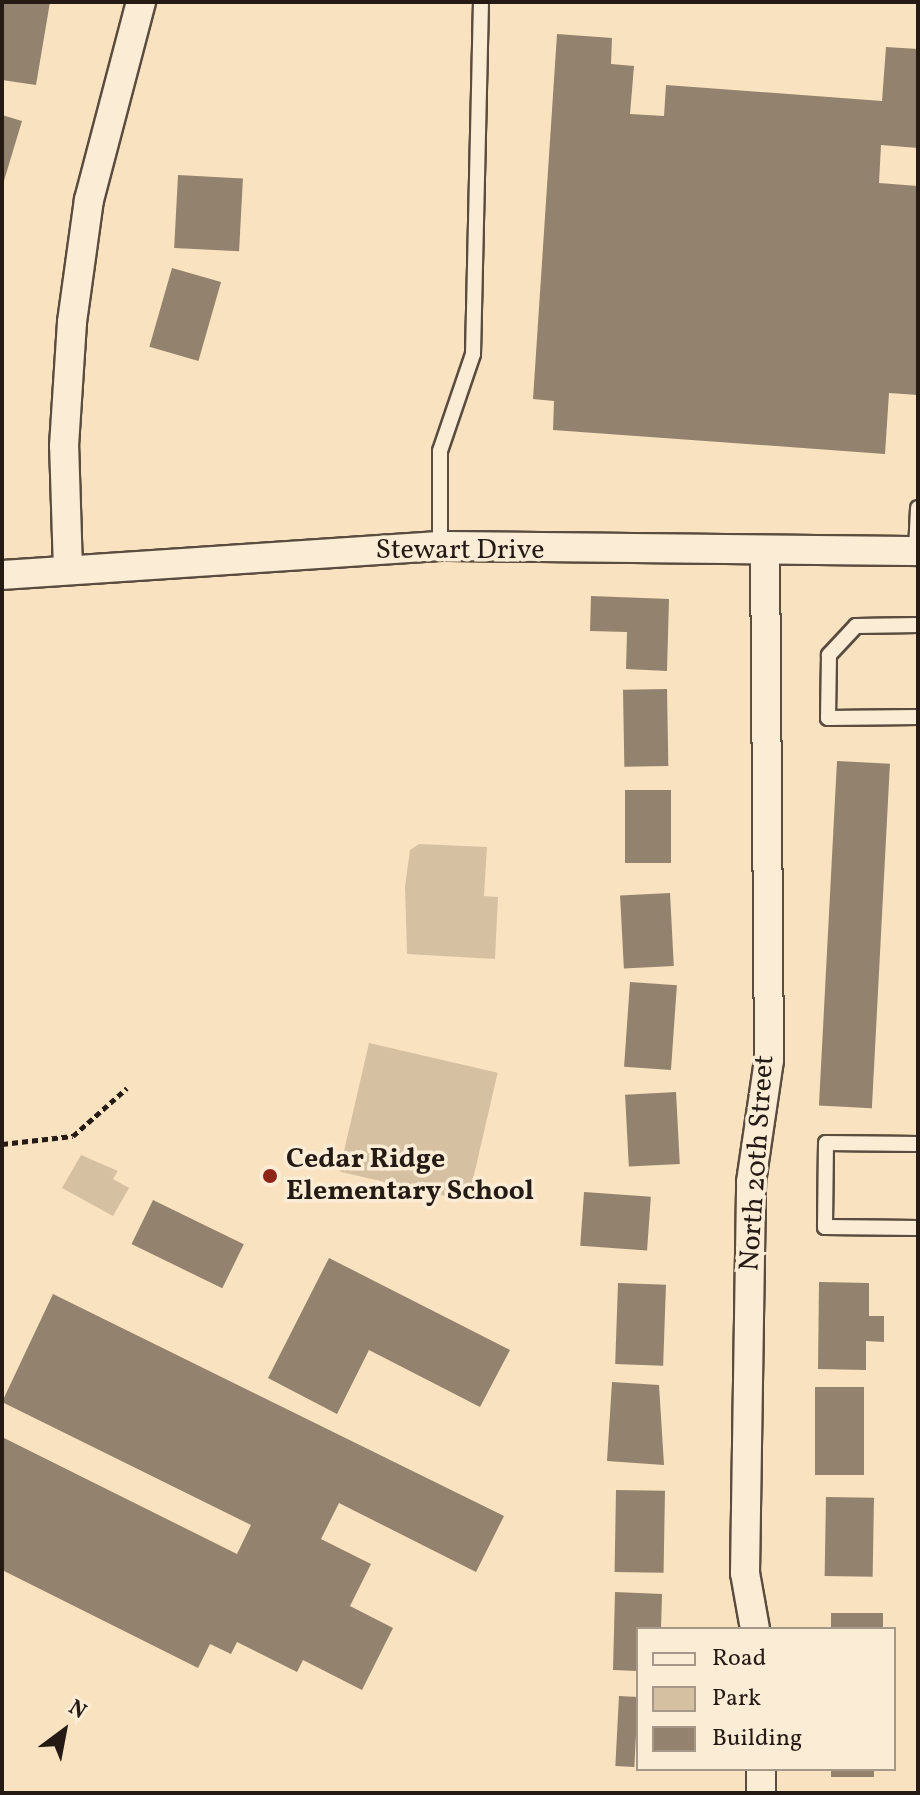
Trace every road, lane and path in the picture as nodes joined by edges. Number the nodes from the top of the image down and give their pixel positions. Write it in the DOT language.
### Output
graph roads {
  1 [pos="141,2"];
  2 [pos="481,2"];
  3 [pos="918,508"];
  4 [pos="440,546"];
  5 [pos="917,551"];
  6 [pos="765,552"];
  7 [pos="68,570"];
  8 [pos="2,575"];
  9 [pos="918,625"];
  10 [pos="918,717"];
  11 [pos="127,1088"];
  12 [pos="2,1144"];
  13 [pos="918,1144"];
  14 [pos="918,1228"];
  15 [pos="755,1627"];
  16 [pos="761,1771"];
  17 [pos="761,1793"];
  1 -- 7 [label="street"];
  2 -- 4 [label="lane"];
  3 -- 5 [label="lane"];
  4 -- 6 [label="street, Stewart Drive"];
  4 -- 7 [label="street, Stewart Drive"];
  5 -- 6 [label="street, Stewart Drive"];
  6 -- 15 [label="street, North 20th Street"];
  7 -- 8 [label="street, Stewart Drive"];
  9 -- 10 [label="lane"];
  11 -- 12 [label="path"];
  13 -- 14 [label="lane"];
  16 -- 17 [label="street"];
}
